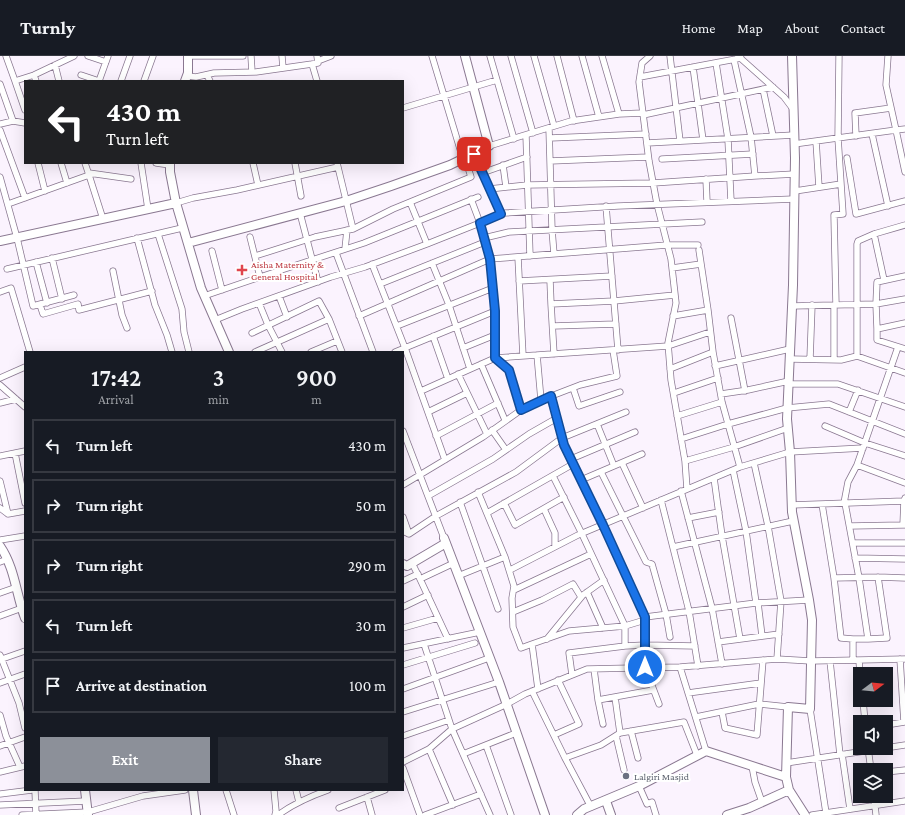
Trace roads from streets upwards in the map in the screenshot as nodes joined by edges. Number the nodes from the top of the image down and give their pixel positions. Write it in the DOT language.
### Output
graph roads {
  1 [pos="6,56"];
  2 [pos="74,56"];
  3 [pos="88,56"];
  4 [pos="130,56"];
  5 [pos="153,56"];
  6 [pos="188,56"];
  7 [pos="228,56"];
  8 [pos="243,56"];
  9 [pos="251,56"];
  10 [pos="282,56"];
  11 [pos="331,56"];
  12 [pos="432,56"];
  13 [pos="465,56"];
  14 [pos="490,56"];
  15 [pos="510,56"];
  16 [pos="534,56"];
  17 [pos="556,56"];
  18 [pos="582,56"];
  19 [pos="602,56"];
  20 [pos="650,56"];
  21 [pos="670,56"];
  22 [pos="792,56"];
  23 [pos="839,56"];
  24 [pos="888,56"];
  25 [pos="65,58"];
  26 [pos="317,58"];
  27 [pos="738,58"];
  28 [pos="107,59"];
  29 [pos="716,63"];
  30 [pos="312,64"];
  31 [pos="55,65"];
  32 [pos="693,67"];
  33 [pos="283,68"];
  34 [pos="671,70"];
  35 [pos="252,72"];
  36 [pos="34,75"];
  37 [pos="81,75"];
  38 [pos="207,75"];
  39 [pos="640,77"];
  40 [pos="186,78"];
  41 [pos="36,80"];
  42 [pos="59,80"];
  43 [pos="96,80"];
  44 [pos="99,80"];
  45 [pos="121,80"];
  46 [pos="144,80"];
  47 [pos="210,80"];
  48 [pos="315,80"];
  49 [pos="497,80"];
  50 [pos="15,81"];
  51 [pos="0,84"];
  52 [pos="473,87"];
  53 [pos="773,87"];
  54 [pos="763,89"];
  55 [pos="742,94"];
  56 [pos="444,95"];
  57 [pos="721,98"];
  58 [pos="698,103"];
  59 [pos="24,107"];
  60 [pos="404,108"];
  61 [pos="676,108"];
  62 [pos="891,108"];
  63 [pos="793,109"];
  64 [pos="619,114"];
  65 [pos="643,114"];
  66 [pos="599,117"];
  67 [pos="13,121"];
  68 [pos="574,121"];
  69 [pos="24,123"];
  70 [pos="0,124"];
  71 [pos="552,127"];
  72 [pos="905,129"];
  73 [pos="0,130"];
  74 [pos="896,130"];
  75 [pos="533,133"];
  76 [pos="646,134"];
  77 [pos="872,134"];
  78 [pos="526,135"];
  79 [pos="794,135"];
  80 [pos="773,136"];
  81 [pos="856,136"];
  82 [pos="751,137"];
  83 [pos="550,138"];
  84 [pos="838,138"];
  85 [pos="514,139"];
  86 [pos="728,139"];
  87 [pos="703,140"];
  88 [pos="680,141"];
  89 [pos="816,141"];
  90 [pos="647,143"];
  91 [pos="794,144"];
  92 [pos="489,146"];
  93 [pos="474,154"];
  94 [pos="753,154"];
  95 [pos="729,155"];
  96 [pos="527,157"];
  97 [pos="648,157"];
  98 [pos="464,158"];
  99 [pos="847,158"];
  100 [pos="662,159"];
  101 [pos="550,161"];
  102 [pos="904,162"];
  103 [pos="38,164"];
  104 [pos="61,164"];
  105 [pos="86,164"];
  106 [pos="141,164"];
  107 [pos="170,164"];
  108 [pos="253,164"];
  109 [pos="295,164"];
  110 [pos="338,165"];
  111 [pos="503,165"];
  112 [pos="905,172"];
  113 [pos="482,173"];
  114 [pos="89,174"];
  115 [pos="795,174"];
  116 [pos="297,176"];
  117 [pos="755,176"];
  118 [pos="0,177"];
  119 [pos="730,177"];
  120 [pos="131,179"];
  121 [pos="706,179"];
  122 [pos="67,183"];
  123 [pos="653,183"];
  124 [pos="551,184"];
  125 [pos="841,184"];
  126 [pos="258,185"];
  127 [pos="527,185"];
  128 [pos="506,187"];
  129 [pos="819,187"];
  130 [pos="489,189"];
  131 [pos="45,191"];
  132 [pos="2,192"];
  133 [pos="795,195"];
  134 [pos="301,196"];
  135 [pos="478,197"];
  136 [pos="25,198"];
  137 [pos="471,200"];
  138 [pos="346,201"];
  139 [pos="731,201"];
  140 [pos="905,201"];
  141 [pos="410,202"];
  142 [pos="707,202"];
  143 [pos="176,203"];
  144 [pos="8,204"];
  145 [pos="657,204"];
  146 [pos="606,206"];
  147 [pos="888,206"];
  148 [pos="148,209"];
  149 [pos="552,210"];
  150 [pos="528,211"];
  151 [pos="300,213"];
  152 [pos="501,214"];
  153 [pos="103,219"];
  154 [pos="417,221"];
  155 [pos="702,222"];
  156 [pos="480,223"];
  157 [pos="662,224"];
  158 [pos="905,225"];
  159 [pos="182,228"];
  160 [pos="608,228"];
  161 [pos="350,229"];
  162 [pos="552,230"];
  163 [pos="529,232"];
  164 [pos="158,234"];
  165 [pos="874,234"];
  166 [pos="250,237"];
  167 [pos="17,238"];
  168 [pos="137,238"];
  169 [pos="306,240"];
  170 [pos="485,240"];
  171 [pos="0,241"];
  172 [pos="188,243"];
  173 [pos="427,244"];
  174 [pos="667,245"];
  175 [pos="345,249"];
  176 [pos="609,250"];
  177 [pos="212,251"];
  178 [pos="336,252"];
  179 [pos="554,254"];
  180 [pos="255,256"];
  181 [pos="530,256"];
  182 [pos="518,257"];
  183 [pos="52,258"];
  184 [pos="490,259"];
  185 [pos="312,260"];
  186 [pos="36,262"];
  187 [pos="432,263"];
  188 [pos="24,264"];
  189 [pos="372,264"];
  190 [pos="701,264"];
  191 [pos="672,268"];
  192 [pos="7,269"];
  193 [pos="113,271"];
  194 [pos="343,273"];
  195 [pos="612,276"];
  196 [pos="905,276"];
  197 [pos="260,277"];
  198 [pos="550,280"];
  199 [pos="884,280"];
  200 [pos="439,281"];
  201 [pos="519,281"];
  202 [pos="318,282"];
  203 [pos="380,284"];
  204 [pos="493,288"];
  205 [pos="222,290"];
  206 [pos="152,291"];
  207 [pos="0,292"];
  208 [pos="74,295"];
  209 [pos="675,295"];
  210 [pos="204,296"];
  211 [pos="279,296"];
  212 [pos="62,299"];
  213 [pos="905,299"];
  214 [pos="118,300"];
  215 [pos="614,301"];
  216 [pos="47,303"];
  217 [pos="259,303"];
  218 [pos="388,303"];
  219 [pos="40,304"];
  220 [pos="551,304"];
  221 [pos="876,304"];
  222 [pos="449,305"];
  223 [pos="812,305"];
  224 [pos="835,305"];
  225 [pos="857,305"];
  226 [pos="792,306"];
  227 [pos="708,310"];
  228 [pos="495,311"];
  229 [pos="359,316"];
  230 [pos="673,316"];
  231 [pos="287,317"];
  232 [pos="731,318"];
  233 [pos="329,319"];
  234 [pos="215,320"];
  235 [pos="905,323"];
  236 [pos="616,324"];
  237 [pos="268,325"];
  238 [pos="397,326"];
  239 [pos="553,326"];
  240 [pos="456,327"];
  241 [pos="127,328"];
  242 [pos="877,329"];
  243 [pos="710,332"];
  244 [pos="252,333"];
  245 [pos="495,335"];
  246 [pos="433,336"];
  247 [pos="337,341"];
  248 [pos="277,342"];
  249 [pos="668,346"];
  250 [pos="898,347"];
  251 [pos="406,348"];
  252 [pos="463,348"];
  253 [pos="790,349"];
  254 [pos="905,349"];
  255 [pos="616,350"];
  256 [pos="30,351"];
  257 [pos="172,351"];
  258 [pos="189,351"];
  259 [pos="229,351"];
  260 [pos="257,351"];
  261 [pos="282,351"];
  262 [pos="313,351"];
  263 [pos="342,351"];
  264 [pos="373,351"];
  265 [pos="398,351"];
  266 [pos="713,352"];
  267 [pos="554,354"];
  268 [pos="537,355"];
  269 [pos="523,356"];
  270 [pos="857,356"];
  271 [pos="495,358"];
  272 [pos="790,359"];
  273 [pos="810,359"];
  274 [pos="740,360"];
  275 [pos="834,360"];
  276 [pos="481,364"];
  277 [pos="716,366"];
  278 [pos="24,367"];
  279 [pos="891,368"];
  280 [pos="470,369"];
  281 [pos="670,369"];
  282 [pos="905,373"];
  283 [pos="458,374"];
  284 [pos="0,378"];
  285 [pos="718,378"];
  286 [pos="448,379"];
  287 [pos="789,383"];
  288 [pos="0,385"];
  289 [pos="573,388"];
  290 [pos="858,390"];
  291 [pos="421,391"];
  292 [pos="745,391"];
  293 [pos="620,392"];
  294 [pos="467,393"];
  295 [pos="674,393"];
  296 [pos="721,394"];
  297 [pos="551,396"];
  298 [pos="16,399"];
  299 [pos="880,399"];
  300 [pos="541,400"];
  301 [pos="0,402"];
  302 [pos="722,402"];
  303 [pos="498,403"];
  304 [pos="24,406"];
  305 [pos="787,408"];
  306 [pos="905,408"];
  307 [pos="521,410"];
  308 [pos="428,412"];
  309 [pos="626,412"];
  310 [pos="849,412"];
  311 [pos="477,415"];
  312 [pos="677,416"];
  313 [pos="557,418"];
  314 [pos="506,420"];
  315 [pos="872,422"];
  316 [pos="597,424"];
  317 [pos="728,424"];
  318 [pos="825,426"];
  319 [pos="788,428"];
  320 [pos="492,430"];
  321 [pos="634,432"];
  322 [pos="404,434"];
  323 [pos="487,434"];
  324 [pos="905,434"];
  325 [pos="436,436"];
  326 [pos="562,438"];
  327 [pos="681,439"];
  328 [pos="605,444"];
  329 [pos="864,445"];
  330 [pos="734,446"];
  331 [pos="24,450"];
  332 [pos="506,450"];
  333 [pos="790,452"];
  334 [pos="15,453"];
  335 [pos="642,454"];
  336 [pos="0,456"];
  337 [pos="905,456"];
  338 [pos="445,460"];
  339 [pos="572,461"];
  340 [pos="685,461"];
  341 [pos="754,462"];
  342 [pos="622,463"];
  343 [pos="857,465"];
  344 [pos="614,466"];
  345 [pos="740,467"];
  346 [pos="733,470"];
  347 [pos="601,472"];
  348 [pos="22,474"];
  349 [pos="420,475"];
  350 [pos="552,476"];
  351 [pos="714,478"];
  352 [pos="581,480"];
  353 [pos="0,481"];
  354 [pos="905,483"];
  355 [pos="404,484"];
  356 [pos="684,490"];
  357 [pos="478,492"];
  358 [pos="24,493"];
  359 [pos="428,496"];
  360 [pos="564,498"];
  361 [pos="662,500"];
  362 [pos="904,500"];
  363 [pos="460,502"];
  364 [pos="504,503"];
  365 [pos="845,503"];
  366 [pos="822,504"];
  367 [pos="792,505"];
  368 [pos="0,508"];
  369 [pos="544,508"];
  370 [pos="642,508"];
  371 [pos="24,511"];
  372 [pos="718,512"];
  373 [pos="487,513"];
  374 [pos="8,514"];
  375 [pos="436,516"];
  376 [pos="623,517"];
  377 [pos="688,518"];
  378 [pos="404,520"];
  379 [pos="793,521"];
  380 [pos="603,525"];
  381 [pos="904,525"];
  382 [pos="768,526"];
  383 [pos="850,526"];
  384 [pos="746,531"];
  385 [pos="404,532"];
  386 [pos="409,534"];
  387 [pos="582,534"];
  388 [pos="24,536"];
  389 [pos="722,536"];
  390 [pos="0,540"];
  391 [pos="445,541"];
  392 [pos="695,542"];
  393 [pos="853,543"];
  394 [pos="905,543"];
  395 [pos="0,546"];
  396 [pos="555,546"];
  397 [pos="673,547"];
  398 [pos="592,554"];
  399 [pos="505,558"];
  400 [pos="855,558"];
  401 [pos="905,559"];
  402 [pos="4,560"];
  403 [pos="412,563"];
  404 [pos="454,563"];
  405 [pos="404,564"];
  406 [pos="484,566"];
  407 [pos="510,570"];
  408 [pos="458,576"];
  409 [pos="419,577"];
  410 [pos="878,577"];
  411 [pos="834,578"];
  412 [pos="859,578"];
  413 [pos="905,578"];
  414 [pos="604,580"];
  415 [pos="404,581"];
  416 [pos="17,587"];
  417 [pos="514,590"];
  418 [pos="587,592"];
  419 [pos="0,593"];
  420 [pos="428,595"];
  421 [pos="581,597"];
  422 [pos="809,600"];
  423 [pos="781,601"];
  424 [pos="757,603"];
  425 [pos="734,606"];
  426 [pos="404,607"];
  427 [pos="22,608"];
  428 [pos="712,608"];
  429 [pos="498,609"];
  430 [pos="689,611"];
  431 [pos="513,612"];
  432 [pos="666,614"];
  433 [pos="24,615"];
  434 [pos="0,616"];
  435 [pos="438,618"];
  436 [pos="645,619"];
  437 [pos="625,626"];
  438 [pos="404,628"];
  439 [pos="603,628"];
  440 [pos="480,632"];
  441 [pos="779,634"];
  442 [pos="762,636"];
  443 [pos="670,637"];
  444 [pos="448,639"];
  445 [pos="547,639"];
  446 [pos="740,639"];
  447 [pos="853,639"];
  448 [pos="868,639"];
  449 [pos="718,642"];
  450 [pos="475,643"];
  451 [pos="424,644"];
  452 [pos="532,644"];
  453 [pos="645,645"];
  454 [pos="625,646"];
  455 [pos="695,646"];
  456 [pos="404,648"];
  457 [pos="24,651"];
  458 [pos="428,656"];
  459 [pos="1,657"];
  460 [pos="489,658"];
  461 [pos="777,659"];
  462 [pos="902,659"];
  463 [pos="763,660"];
  464 [pos="856,660"];
  465 [pos="811,661"];
  466 [pos="830,661"];
  467 [pos="722,664"];
  468 [pos="404,665"];
  469 [pos="698,666"];
  470 [pos="645,667"];
  471 [pos="858,667"];
  472 [pos="680,668"];
  473 [pos="594,669"];
  474 [pos="24,674"];
  475 [pos="572,675"];
  476 [pos="436,678"];
  477 [pos="9,679"];
  478 [pos="558,680"];
  479 [pos="0,682"];
  480 [pos="499,682"];
  481 [pos="761,683"];
  482 [pos="404,689"];
  483 [pos="535,690"];
  484 [pos="653,690"];
  485 [pos="688,693"];
  486 [pos="615,697"];
  487 [pos="442,700"];
  488 [pos="598,700"];
  489 [pos="507,704"];
  490 [pos="659,704"];
  491 [pos="759,704"];
  492 [pos="788,707"];
  493 [pos="23,709"];
  494 [pos="810,709"];
  495 [pos="404,712"];
  496 [pos="722,712"];
  497 [pos="0,715"];
  498 [pos="696,717"];
  499 [pos="449,720"];
  500 [pos="905,722"];
  501 [pos="1,723"];
  502 [pos="603,724"];
  503 [pos="893,724"];
  504 [pos="452,729"];
  505 [pos="631,731"];
  506 [pos="516,733"];
  507 [pos="618,734"];
  508 [pos="554,735"];
  509 [pos="404,736"];
  510 [pos="24,737"];
  511 [pos="9,743"];
  512 [pos="486,745"];
  513 [pos="905,745"];
  514 [pos="0,746"];
  515 [pos="893,746"];
  516 [pos="429,749"];
  517 [pos="706,751"];
  518 [pos="853,752"];
  519 [pos="463,754"];
  520 [pos="698,755"];
  521 [pos="841,755"];
  522 [pos="565,758"];
  523 [pos="638,758"];
  524 [pos="818,758"];
  525 [pos="404,762"];
  526 [pos="786,763"];
  527 [pos="752,766"];
  528 [pos="22,767"];
  529 [pos="624,770"];
  530 [pos="905,770"];
  531 [pos="893,771"];
  532 [pos="0,772"];
  533 [pos="786,777"];
  534 [pos="405,782"];
  535 [pos="638,786"];
  536 [pos="789,790"];
  537 [pos="24,791"];
  538 [pos="35,791"];
  539 [pos="85,791"];
  540 [pos="177,791"];
  541 [pos="193,791"];
  542 [pos="226,791"];
  543 [pos="274,791"];
  544 [pos="296,791"];
  545 [pos="324,791"];
  546 [pos="382,791"];
  547 [pos="0,794"];
  548 [pos="481,794"];
  549 [pos="367,797"];
  550 [pos="86,801"];
  551 [pos="606,801"];
  552 [pos="905,801"];
  553 [pos="299,802"];
  554 [pos="762,802"];
  555 [pos="35,803"];
  556 [pos="0,805"];
  557 [pos="875,805"];
  558 [pos="453,806"];
  559 [pos="591,807"];
  560 [pos="339,808"];
  561 [pos="850,809"];
  562 [pos="88,813"];
  563 [pos="826,813"];
  564 [pos="36,814"];
  565 [pos="429,814"];
  566 [pos="22,815"];
  567 [pos="196,815"];
  568 [pos="234,815"];
  569 [pos="275,815"];
  570 [pos="278,815"];
  571 [pos="372,815"];
  572 [pos="420,815"];
  573 [pos="490,815"];
  574 [pos="511,815"];
  575 [pos="544,815"];
  576 [pos="577,815"];
  577 [pos="611,815"];
  578 [pos="656,815"];
  579 [pos="727,815"];
  580 [pos="805,815"];
  581 [pos="812,815"];
  582 [pos="876,815"];
  1 -- 50 [label="street"];
  2 -- 25 [label="street"];
  3 -- 28 [label="street"];
  4 -- 45 [label="street"];
  5 -- 46 [label="street"];
  6 -- 7 [label="street"];
  6 -- 40 [label="street"];
  7 -- 8 [label="street"];
  9 -- 35 [label="street"];
  10 -- 33 [label="street"];
  11 -- 26 [label="street"];
  12 -- 56 [label="street"];
  13 -- 52 [label="street"];
  14 -- 49 [label="street"];
  15 -- 75 [label="street"];
  16 -- 71 [label="street"];
  17 -- 68 [label="street"];
  18 -- 66 [label="street"];
  19 -- 64 [label="street"];
  20 -- 39 [label="street"];
  21 -- 34 [label="street"];
  22 -- 63 [label="street"];
  23 -- 84 [label="street"];
  24 -- 62 [label="street"];
  25 -- 31 [label="street"];
  26 -- 30 [label="street"];
  27 -- 29 [label="street"];
  27 -- 53 [label="street"];
  27 -- 55 [label="street"];
  28 -- 44 [label="street"];
  29 -- 32 [label="street"];
  29 -- 57 [label="street"];
  30 -- 33 [label="street"];
  30 -- 48 [label="street"];
  31 -- 36 [label="street"];
  31 -- 42 [label="street"];
  32 -- 34 [label="street"];
  32 -- 58 [label="street"];
  33 -- 35 [label="street"];
  34 -- 39 [label="street"];
  34 -- 61 [label="street"];
  35 -- 38 [label="street"];
  36 -- 41 [label="street"];
  36 -- 50 [label="street"];
  37 -- 43 [label="street"];
  38 -- 40 [label="street"];
  38 -- 47 [label="street"];
  39 -- 65 [label="street"];
  49 -- 52 [label="street"];
  49 -- 85 [label="street"];
  50 -- 59 [label="street"];
  51 -- 67 [label="street"];
  52 -- 56 [label="street"];
  52 -- 92 [label="street"];
  53 -- 54 [label="street"];
  53 -- 63 [label="street"];
  54 -- 55 [label="street"];
  54 -- 80 [label="street"];
  55 -- 57 [label="street"];
  55 -- 82 [label="street"];
  56 -- 60 [label="street"];
  56 -- 98 [label="street"];
  57 -- 58 [label="street"];
  57 -- 86 [label="street"];
  58 -- 61 [label="street"];
  58 -- 87 [label="street"];
  61 -- 65 [label="street"];
  61 -- 88 [label="street"];
  62 -- 74 [label="street"];
  62 -- 81 [label="street"];
  63 -- 79 [label="street"];
  64 -- 65 [label="street"];
  64 -- 66 [label="street"];
  65 -- 76 [label="street"];
  66 -- 68 [label="street"];
  67 -- 69 [label="street"];
  67 -- 70 [label="street"];
  68 -- 71 [label="street"];
  71 -- 75 [label="street"];
  71 -- 83 [label="street"];
  72 -- 74 [label="street"];
  73 -- 136 [label="street"];
  74 -- 77 [label="street"];
  74 -- 102 [label="street"];
  75 -- 78 [label="street"];
  76 -- 83 [label="street"];
  76 -- 90 [label="street"];
  77 -- 81 [label="street"];
  77 -- 147 [label="street"];
  78 -- 85 [label="street"];
  78 -- 96 [label="street"];
  79 -- 80 [label="street"];
  79 -- 91 [label="street"];
  80 -- 82 [label="street"];
  81 -- 84 [label="street"];
  82 -- 86 [label="street"];
  82 -- 94 [label="street"];
  83 -- 101 [label="street"];
  84 -- 89 [label="street"];
  84 -- 125 [label="street"];
  85 -- 92 [label="street"];
  86 -- 87 [label="street"];
  86 -- 95 [label="street"];
  87 -- 88 [label="street"];
  88 -- 90 [label="street"];
  89 -- 91 [label="street"];
  89 -- 129 [label="street"];
  90 -- 97 [label="street"];
  91 -- 115 [label="street"];
  92 -- 93 [label="street"];
  93 -- 98 [label="street"];
  93 -- 113 [label="street"];
  94 -- 95 [label="street"];
  94 -- 117 [label="street"];
  95 -- 100 [label="street"];
  95 -- 119 [label="street"];
  96 -- 111 [label="street"];
  96 -- 127 [label="street"];
  97 -- 101 [label="street"];
  97 -- 123 [label="street"];
  98 -- 138 [label="street"];
  98 -- 141 [label="street"];
  99 -- 147 [label="street"];
  101 -- 124 [label="street"];
  102 -- 112 [label="street"];
  103 -- 131 [label="street"];
  104 -- 122 [label="street"];
  105 -- 114 [label="street"];
  106 -- 148 [label="street"];
  107 -- 143 [label="street"];
  108 -- 126 [label="street"];
  109 -- 116 [label="street"];
  110 -- 116 [label="street"];
  110 -- 138 [label="street"];
  111 -- 113 [label="street"];
  111 -- 128 [label="street"];
  113 -- 130 [label="street"];
  114 -- 120 [label="street"];
  114 -- 122 [label="street"];
  114 -- 153 [label="street"];
  115 -- 117 [label="street"];
  115 -- 133 [label="street"];
  116 -- 126 [label="street"];
  116 -- 134 [label="street"];
  117 -- 119 [label="street"];
  118 -- 132 [label="street"];
  119 -- 121 [label="street"];
  119 -- 139 [label="street"];
  121 -- 123 [label="street"];
  121 -- 142 [label="street"];
  122 -- 131 [label="street"];
  123 -- 124 [label="street"];
  123 -- 145 [label="street"];
  124 -- 127 [label="street"];
  124 -- 149 [label="street"];
  125 -- 129 [label="street"];
  125 -- 224 [label="street"];
  126 -- 143 [label="street"];
  127 -- 128 [label="street"];
  127 -- 150 [label="street"];
  128 -- 130 [label="street"];
  129 -- 133 [label="street"];
  130 -- 152 [label="street"];
  131 -- 136 [label="street"];
  132 -- 144 [label="street"];
  133 -- 139 [label="street"];
  133 -- 226 [label="street"];
  135 -- 137 [label="street"];
  136 -- 144 [label="street"];
  137 -- 154 [label="street"];
  137 -- 156 [label="street"];
  138 -- 151 [label="street"];
  138 -- 161 [label="street"];
  139 -- 142 [label="street"];
  140 -- 147 [label="street"];
  141 -- 154 [label="street"];
  141 -- 161 [label="street"];
  142 -- 145 [label="street"];
  143 -- 148 [label="street"];
  143 -- 159 [label="street"];
  144 -- 167 [label="street"];
  145 -- 146 [label="street"];
  145 -- 157 [label="street"];
  146 -- 149 [label="street"];
  146 -- 160 [label="street"];
  148 -- 153 [label="street"];
  149 -- 150 [label="street"];
  149 -- 162 [label="street"];
  150 -- 152 [label="street"];
  150 -- 163 [label="street"];
  151 -- 169 [label="street"];
  151 -- 172 [label="street"];
  152 -- 156 [label="street"];
  153 -- 167 [label="street"];
  154 -- 173 [label="street"];
  154 -- 175 [label="street"];
  155 -- 157 [label="street"];
  156 -- 170 [label="street"];
  156 -- 173 [label="street"];
  157 -- 160 [label="street"];
  157 -- 174 [label="street"];
  158 -- 165 [label="street"];
  159 -- 164 [label="street"];
  159 -- 172 [label="street"];
  160 -- 162 [label="street"];
  160 -- 176 [label="street"];
  161 -- 169 [label="street"];
  161 -- 175 [label="street"];
  162 -- 163 [label="street"];
  162 -- 179 [label="street"];
  163 -- 170 [label="street"];
  163 -- 181 [label="street"];
  164 -- 168 [label="street"];
  164 -- 258 [label="street"];
  165 -- 199 [label="street"];
  165 -- 225 [label="street"];
  166 -- 180 [label="street"];
  167 -- 171 [label="street"];
  167 -- 188 [label="street"];
  168 -- 183 [label="street"];
  168 -- 206 [label="street"];
  169 -- 180 [label="street"];
  169 -- 185 [label="street"];
  170 -- 184 [label="street"];
  170 -- 187 [label="street"];
  172 -- 210 [label="street"];
  173 -- 189 [label="street"];
  174 -- 176 [label="street"];
  174 -- 190 [label="street"];
  174 -- 191 [label="street"];
  175 -- 178 [label="street"];
  176 -- 179 [label="street"];
  176 -- 195 [label="street"];
  177 -- 205 [label="street"];
  178 -- 185 [label="street"];
  178 -- 194 [label="street"];
  179 -- 181 [label="street"];
  180 -- 197 [label="street"];
  181 -- 182 [label="street"];
  182 -- 184 [label="street"];
  182 -- 201 [label="street"];
  183 -- 186 [label="street"];
  183 -- 212 [label="street"];
  184 -- 200 [label="street"];
  184 -- 204 [label="street"];
  185 -- 197 [label="street"];
  185 -- 202 [label="street"];
  186 -- 188 [label="street"];
  186 -- 216 [label="street"];
  187 -- 200 [label="street"];
  187 -- 203 [label="street"];
  188 -- 192 [label="street"];
  188 -- 219 [label="street"];
  189 -- 194 [label="street"];
  189 -- 203 [label="street"];
  190 -- 191 [label="street"];
  190 -- 227 [label="street"];
  191 -- 209 [label="street"];
  193 -- 214 [label="street"];
  194 -- 202 [label="street"];
  194 -- 229 [label="street"];
  195 -- 198 [label="street"];
  195 -- 215 [label="street"];
  196 -- 199 [label="street"];
  197 -- 205 [label="street"];
  198 -- 201 [label="street"];
  198 -- 220 [label="street"];
  199 -- 221 [label="street"];
  200 -- 218 [label="street"];
  200 -- 222 [label="street"];
  201 -- 269 [label="street"];
  202 -- 211 [label="street"];
  203 -- 218 [label="street"];
  204 -- 222 [label="street"];
  204 -- 228 [label="street"];
  205 -- 210 [label="street"];
  206 -- 214 [label="street"];
  206 -- 257 [label="street"];
  207 -- 256 [label="street"];
  208 -- 212 [label="street"];
  209 -- 215 [label="street"];
  209 -- 230 [label="street"];
  210 -- 234 [label="street"];
  211 -- 217 [label="street"];
  211 -- 231 [label="street"];
  212 -- 216 [label="street"];
  213 -- 221 [label="street"];
  214 -- 219 [label="street"];
  214 -- 241 [label="street"];
  215 -- 220 [label="street"];
  215 -- 236 [label="street"];
  216 -- 219 [label="street"];
  217 -- 234 [label="street"];
  217 -- 237 [label="street"];
  218 -- 229 [label="street"];
  218 -- 238 [label="street"];
  220 -- 239 [label="street"];
  221 -- 225 [label="street"];
  221 -- 242 [label="street"];
  222 -- 238 [label="street"];
  222 -- 240 [label="street"];
  223 -- 224 [label="street"];
  223 -- 226 [label="street"];
  223 -- 273 [label="street"];
  224 -- 225 [label="street"];
  224 -- 275 [label="street"];
  225 -- 270 [label="street"];
  226 -- 253 [label="street"];
  227 -- 230 [label="street"];
  227 -- 243 [label="street"];
  228 -- 240 [label="street"];
  228 -- 245 [label="street"];
  229 -- 264 [label="street"];
  230 -- 249 [label="street"];
  231 -- 233 [label="street"];
  231 -- 237 [label="street"];
  232 -- 274 [label="street"];
  233 -- 247 [label="street"];
  233 -- 248 [label="street"];
  234 -- 259 [label="street"];
  235 -- 242 [label="street"];
  236 -- 239 [label="street"];
  236 -- 255 [label="street"];
  237 -- 244 [label="street"];
  237 -- 248 [label="street"];
  238 -- 251 [label="street"];
  239 -- 267 [label="street"];
  240 -- 246 [label="street"];
  240 -- 252 [label="street"];
  242 -- 250 [label="street"];
  243 -- 249 [label="street"];
  243 -- 266 [label="street"];
  245 -- 252 [label="street"];
  245 -- 271 [label="street"];
  246 -- 251 [label="street"];
  246 -- 286 [label="street"];
  247 -- 262 [label="street"];
  247 -- 263 [label="street"];
  248 -- 260 [label="street"];
  248 -- 261 [label="street"];
  249 -- 255 [label="street"];
  249 -- 281 [label="street"];
  250 -- 254 [label="street"];
  250 -- 279 [label="street"];
  251 -- 265 [label="street"];
  251 -- 291 [label="street"];
  252 -- 280 [label="street"];
  253 -- 272 [label="street"];
  253 -- 274 [label="street"];
  255 -- 267 [label="street"];
  255 -- 289 [label="street"];
  266 -- 277 [label="street"];
  266 -- 281 [label="street"];
  267 -- 268 [label="street"];
  268 -- 269 [label="street"];
  268 -- 300 [label="street"];
  269 -- 271 [label="street"];
  270 -- 275 [label="street"];
  270 -- 279 [label="street"];
  271 -- 276 [label="street"];
  271 -- 307 [label="street"];
  272 -- 273 [label="street"];
  272 -- 287 [label="street"];
  273 -- 275 [label="street"];
  274 -- 277 [label="street"];
  274 -- 292 [label="street"];
  276 -- 280 [label="street"];
  276 -- 303 [label="street"];
  277 -- 285 [label="street"];
  278 -- 284 [label="street"];
  279 -- 282 [label="street"];
  279 -- 299 [label="street"];
  280 -- 283 [label="street"];
  281 -- 295 [label="street"];
  283 -- 286 [label="street"];
  283 -- 294 [label="street"];
  285 -- 295 [label="street"];
  285 -- 296 [label="street"];
  286 -- 291 [label="street"];
  287 -- 290 [label="street"];
  287 -- 292 [label="street"];
  287 -- 305 [label="street"];
  288 -- 298 [label="street"];
  289 -- 293 [label="street"];
  289 -- 297 [label="street"];
  290 -- 299 [label="street"];
  290 -- 310 [label="street"];
  291 -- 308 [label="street"];
  292 -- 296 [label="street"];
  294 -- 308 [label="street"];
  294 -- 311 [label="street"];
  295 -- 312 [label="street"];
  296 -- 302 [label="street"];
  297 -- 300 [label="street"];
  297 -- 313 [label="street"];
  298 -- 301 [label="street"];
  298 -- 304 [label="street"];
  299 -- 306 [label="street"];
  299 -- 315 [label="street"];
  300 -- 307 [label="street"];
  302 -- 312 [label="street"];
  302 -- 317 [label="street"];
  303 -- 311 [label="street"];
  303 -- 314 [label="street"];
  305 -- 310 [label="street"];
  305 -- 317 [label="street"];
  305 -- 319 [label="street"];
  307 -- 314 [label="street"];
  308 -- 325 [label="street"];
  309 -- 316 [label="street"];
  310 -- 315 [label="street"];
  311 -- 323 [label="street"];
  311 -- 325 [label="street"];
  312 -- 327 [label="street"];
  313 -- 326 [label="street"];
  313 -- 332 [label="street"];
  314 -- 320 [label="street"];
  315 -- 324 [label="street"];
  315 -- 329 [label="street"];
  316 -- 326 [label="street"];
  316 -- 328 [label="street"];
  317 -- 327 [label="street"];
  317 -- 330 [label="street"];
  318 -- 329 [label="street"];
  319 -- 330 [label="street"];
  319 -- 333 [label="street"];
  320 -- 323 [label="street"];
  320 -- 332 [label="street"];
  321 -- 328 [label="street"];
  322 -- 349 [label="street"];
  323 -- 338 [label="street"];
  325 -- 338 [label="street"];
  326 -- 339 [label="street"];
  326 -- 357 [label="street"];
  327 -- 340 [label="street"];
  328 -- 339 [label="street"];
  328 -- 344 [label="street"];
  329 -- 333 [label="street"];
  329 -- 337 [label="street"];
  329 -- 343 [label="street"];
  330 -- 340 [label="street"];
  330 -- 345 [label="street"];
  331 -- 334 [label="street"];
  332 -- 359 [label="street"];
  333 -- 341 [label="street"];
  333 -- 367 [label="street"];
  334 -- 336 [label="street"];
  334 -- 348 [label="street"];
  335 -- 342 [label="street"];
  338 -- 349 [label="street"];
  339 -- 350 [label="street"];
  339 -- 352 [label="street"];
  340 -- 356 [label="street"];
  341 -- 345 [label="street"];
  341 -- 382 [label="street"];
  342 -- 344 [label="street"];
  342 -- 370 [label="street"];
  343 -- 354 [label="street"];
  343 -- 365 [label="street"];
  344 -- 347 [label="street"];
  345 -- 346 [label="street"];
  346 -- 351 [label="street"];
  346 -- 384 [label="street"];
  347 -- 352 [label="street"];
  347 -- 376 [label="street"];
  348 -- 358 [label="street"];
  349 -- 355 [label="street"];
  349 -- 359 [label="street"];
  350 -- 360 [label="street"];
  350 -- 364 [label="street"];
  351 -- 356 [label="street"];
  351 -- 372 [label="street"];
  352 -- 380 [label="street"];
  353 -- 374 [label="street"];
  356 -- 361 [label="street"];
  356 -- 377 [label="street"];
  357 -- 363 [label="street"];
  357 -- 373 [label="street"];
  359 -- 375 [label="street"];
  360 -- 369 [label="street"];
  360 -- 387 [label="street"];
  361 -- 370 [label="street"];
  361 -- 397 [label="street"];
  362 -- 365 [label="street"];
  362 -- 381 [label="street"];
  363 -- 375 [label="street"];
  363 -- 406 [label="street"];
  364 -- 369 [label="street"];
  364 -- 373 [label="street"];
  365 -- 366 [label="street"];
  365 -- 383 [label="street"];
  366 -- 367 [label="street"];
  366 -- 411 [label="street"];
  367 -- 379 [label="street"];
  368 -- 374 [label="street"];
  369 -- 396 [label="street"];
  370 -- 376 [label="street"];
  371 -- 374 [label="street"];
  372 -- 377 [label="street"];
  372 -- 389 [label="street"];
  373 -- 399 [label="street"];
  375 -- 386 [label="street"];
  375 -- 391 [label="street"];
  376 -- 380 [label="street"];
  376 -- 432 [label="street"];
  377 -- 392 [label="street"];
  378 -- 386 [label="street"];
  379 -- 382 [label="street"];
  379 -- 422 [label="street"];
  380 -- 387 [label="street"];
  380 -- 436 [label="street"];
  381 -- 383 [label="street"];
  382 -- 384 [label="street"];
  382 -- 423 [label="street"];
  383 -- 393 [label="street"];
  384 -- 389 [label="street"];
  384 -- 424 [label="street"];
  385 -- 386 [label="street"];
  387 -- 396 [label="street"];
  387 -- 398 [label="street"];
  388 -- 390 [label="street"];
  389 -- 392 [label="street"];
  389 -- 425 [label="street"];
  391 -- 403 [label="street"];
  391 -- 404 [label="street"];
  392 -- 397 [label="street"];
  392 -- 428 [label="street"];
  393 -- 394 [label="street"];
  393 -- 400 [label="street"];
  395 -- 402 [label="street"];
  396 -- 407 [label="street"];
  397 -- 430 [label="street"];
  398 -- 414 [label="street"];
  398 -- 417 [label="street"];
  399 -- 406 [label="street"];
  399 -- 407 [label="street"];
  400 -- 401 [label="street"];
  400 -- 412 [label="street"];
  402 -- 416 [label="street"];
  403 -- 405 [label="street"];
  403 -- 409 [label="street"];
  404 -- 408 [label="street"];
  404 -- 409 [label="street"];
  406 -- 408 [label="street"];
  406 -- 429 [label="street"];
  407 -- 417 [label="street"];
  408 -- 440 [label="street"];
  409 -- 415 [label="street"];
  409 -- 420 [label="street"];
  410 -- 412 [label="street"];
  410 -- 413 [label="street"];
  410 -- 448 [label="street"];
  411 -- 412 [label="street"];
  411 -- 447 [label="street"];
  412 -- 448 [label="street"];
  414 -- 418 [label="street"];
  414 -- 437 [label="street"];
  416 -- 419 [label="street"];
  416 -- 427 [label="street"];
  417 -- 431 [label="street"];
  418 -- 421 [label="street"];
  418 -- 439 [label="street"];
  420 -- 426 [label="street"];
  420 -- 435 [label="street"];
  421 -- 431 [label="street"];
  421 -- 445 [label="street"];
  422 -- 423 [label="street"];
  422 -- 465 [label="street"];
  423 -- 424 [label="street"];
  423 -- 441 [label="street"];
  424 -- 425 [label="street"];
  424 -- 442 [label="street"];
  425 -- 428 [label="street"];
  425 -- 446 [label="street"];
  427 -- 433 [label="street"];
  427 -- 434 [label="street"];
  428 -- 430 [label="street"];
  428 -- 449 [label="street"];
  430 -- 432 [label="street"];
  430 -- 455 [label="street"];
  431 -- 452 [label="street"];
  432 -- 436 [label="street"];
  432 -- 443 [label="street"];
  435 -- 438 [label="street"];
  435 -- 444 [label="street"];
  436 -- 437 [label="street"];
  436 -- 453 [label="street"];
  437 -- 439 [label="street"];
  437 -- 454 [label="street"];
  439 -- 445 [label="street"];
  440 -- 444 [label="street"];
  440 -- 460 [label="street"];
  441 -- 442 [label="street"];
  441 -- 461 [label="street"];
  442 -- 446 [label="street"];
  444 -- 451 [label="street"];
  445 -- 452 [label="street"];
  446 -- 449 [label="street"];
  447 -- 448 [label="street"];
  447 -- 464 [label="street"];
  449 -- 467 [label="street"];
  450 -- 458 [label="street"];
  451 -- 456 [label="street"];
  451 -- 458 [label="street"];
  452 -- 483 [label="street"];
  453 -- 454 [label="street"];
  453 -- 455 [label="street"];
  453 -- 470 [label="street"];
  454 -- 475 [label="street"];
  455 -- 469 [label="street"];
  457 -- 459 [label="street"];
  458 -- 468 [label="street"];
  458 -- 476 [label="street"];
  459 -- 477 [label="street"];
  460 -- 476 [label="street"];
  460 -- 480 [label="street"];
  461 -- 463 [label="street"];
  461 -- 465 [label="street"];
  462 -- 464 [label="street"];
  462 -- 500 [label="street"];
  463 -- 467 [label="street"];
  463 -- 481 [label="street"];
  464 -- 466 [label="street"];
  464 -- 471 [label="street"];
  465 -- 466 [label="street"];
  465 -- 494 [label="street"];
  466 -- 521 [label="street"];
  467 -- 469 [label="street"];
  469 -- 472 [label="street"];
  470 -- 472 [label="street"];
  470 -- 473 [label="street"];
  470 -- 484 [label="street"];
  472 -- 485 [label="street"];
  473 -- 475 [label="street"];
  473 -- 488 [label="street"];
  474 -- 477 [label="street"];
  475 -- 478 [label="street"];
  476 -- 482 [label="street"];
  476 -- 487 [label="street"];
  477 -- 479 [label="street"];
  477 -- 493 [label="street"];
  478 -- 483 [label="street"];
  478 -- 508 [label="street"];
  480 -- 487 [label="street"];
  480 -- 489 [label="street"];
  481 -- 485 [label="street"];
  481 -- 491 [label="street"];
  483 -- 489 [label="street"];
  483 -- 508 [label="street"];
  484 -- 486 [label="street"];
  484 -- 490 [label="street"];
  485 -- 498 [label="street"];
  486 -- 488 [label="street"];
  486 -- 507 [label="street"];
  487 -- 495 [label="street"];
  487 -- 499 [label="street"];
  488 -- 502 [label="street"];
  489 -- 504 [label="street"];
  489 -- 506 [label="street"];
  491 -- 492 [label="street"];
  491 -- 496 [label="street"];
  491 -- 496 [label="street"];
  492 -- 494 [label="street"];
  492 -- 526 [label="street"];
  494 -- 524 [label="street"];
  496 -- 498 [label="street"];
  497 -- 501 [label="street"];
  498 -- 517 [label="street"];
  499 -- 504 [label="street"];
  499 -- 509 [label="street"];
  500 -- 503 [label="street"];
  501 -- 511 [label="street"];
  504 -- 516 [label="street"];
  504 -- 519 [label="street"];
  505 -- 507 [label="street"];
  505 -- 520 [label="street"];
  505 -- 523 [label="street"];
  506 -- 512 [label="street"];
  506 -- 575 [label="street"];
  507 -- 522 [label="street"];
  507 -- 529 [label="street"];
  508 -- 522 [label="street"];
  510 -- 511 [label="street"];
  511 -- 514 [label="street"];
  511 -- 528 [label="street"];
  512 -- 519 [label="street"];
  512 -- 574 [label="street"];
  513 -- 515 [label="street"];
  516 -- 525 [label="street"];
  516 -- 558 [label="street"];
  517 -- 520 [label="street"];
  517 -- 527 [label="street"];
  518 -- 521 [label="street"];
  519 -- 548 [label="street"];
  520 -- 535 [label="street"];
  521 -- 524 [label="street"];
  521 -- 561 [label="street"];
  522 -- 559 [label="street"];
  524 -- 526 [label="street"];
  524 -- 563 [label="street"];
  526 -- 533 [label="street"];
  527 -- 533 [label="street"];
  527 -- 554 [label="street"];
  528 -- 532 [label="street"];
  530 -- 531 [label="street"];
  533 -- 536 [label="street"];
  534 -- 572 [label="street"];
  535 -- 551 [label="street"];
  535 -- 578 [label="street"];
  536 -- 554 [label="street"];
  536 -- 580 [label="street"];
  537 -- 547 [label="street"];
  538 -- 555 [label="street"];
  539 -- 550 [label="street"];
  540 -- 562 [label="street"];
  541 -- 567 [label="street"];
  542 -- 568 [label="street"];
  543 -- 569 [label="street"];
  544 -- 553 [label="street"];
  545 -- 553 [label="street"];
  546 -- 549 [label="street"];
  548 -- 558 [label="street"];
  548 -- 573 [label="street"];
  549 -- 560 [label="street"];
  549 -- 571 [label="street"];
  550 -- 555 [label="street"];
  550 -- 562 [label="street"];
  551 -- 559 [label="street"];
  551 -- 577 [label="street"];
  552 -- 557 [label="street"];
  553 -- 570 [label="street"];
  554 -- 579 [label="street"];
  555 -- 556 [label="street"];
  555 -- 564 [label="street"];
  557 -- 561 [label="street"];
  557 -- 582 [label="street"];
  558 -- 565 [label="street"];
  559 -- 576 [label="street"];
  561 -- 563 [label="street"];
  562 -- 564 [label="street"];
  563 -- 581 [label="street"];
  564 -- 566 [label="street"];
}
